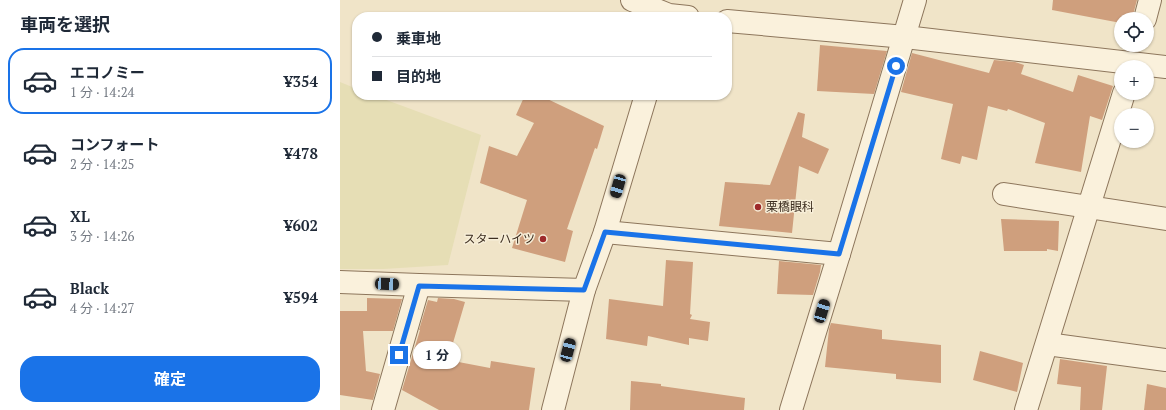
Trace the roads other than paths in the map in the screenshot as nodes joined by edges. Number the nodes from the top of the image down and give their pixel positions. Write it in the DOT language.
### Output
graph roads {
  1 [pos="632,0"];
  2 [pos="915,0"];
  3 [pos="1150,0"];
  4 [pos="675,12"];
  5 [pos="1147,12"];
  6 [pos="732,21"];
  7 [pos="905,37"];
  8 [pos="1135,58"];
  9 [pos="1166,67"];
  10 [pos="645,100"];
  11 [pos="1122,100"];
  12 [pos="1004,194"];
  13 [pos="1089,207"];
  14 [pos="1166,219"];
  15 [pos="605,232"];
  16 [pos="839,254"];
  17 [pos="340,282"];
  18 [pos="419,286"];
  19 [pos="584,290"];
  20 [pos="1047,344"];
  21 [pos="1166,360"];
  22 [pos="383,410"];
  23 [pos="553,410"];
  24 [pos="791,410"];
  25 [pos="1026,410"];
  1 -- 4 [label="street"];
  2 -- 7 [label="street"];
  3 -- 5 [label="street"];
  6 -- 7 [label="street"];
  7 -- 8 [label="street"];
  7 -- 16 [label="street"];
  8 -- 9 [label="street"];
  10 -- 15 [label="street"];
  11 -- 13 [label="street"];
  12 -- 13 [label="street"];
  13 -- 14 [label="street"];
  13 -- 20 [label="street"];
  15 -- 16 [label="street"];
  15 -- 19 [label="street"];
  16 -- 24 [label="street"];
  17 -- 18 [label="street"];
  18 -- 19 [label="street"];
  18 -- 22 [label="street"];
  19 -- 23 [label="street"];
  20 -- 21 [label="street"];
  20 -- 25 [label="street"];
}
